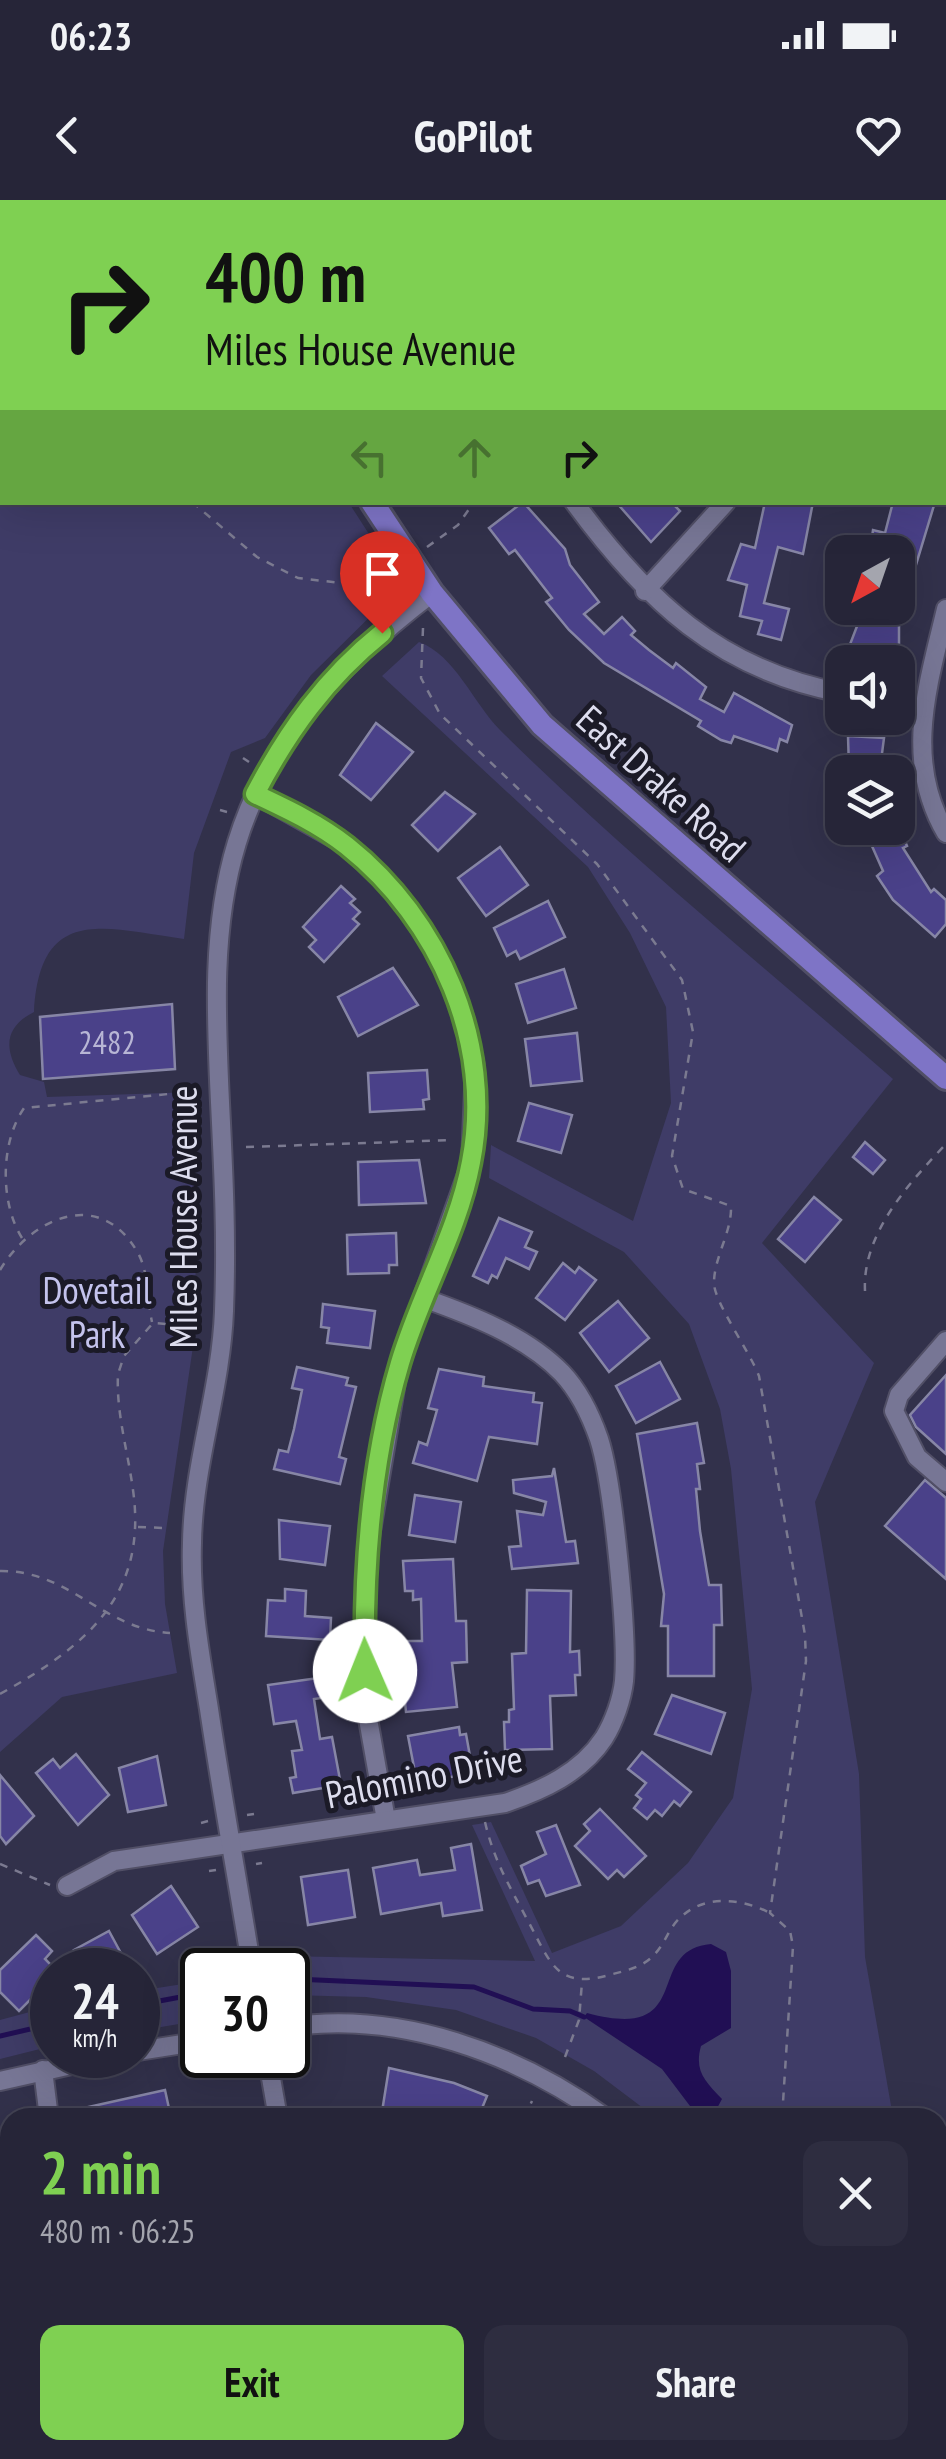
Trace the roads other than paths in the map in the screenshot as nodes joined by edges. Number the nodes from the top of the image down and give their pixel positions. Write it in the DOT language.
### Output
graph roads {
  1 [pos="374,505"];
  2 [pos="576,505"];
  3 [pos="723,505"];
  4 [pos="644,590"];
  5 [pos="432,594"];
  6 [pos="946,609"];
  7 [pos="825,688"];
  8 [pos="915,706"];
  9 [pos="923,708"];
  10 [pos="255,794"];
  11 [pos="946,833"];
  12 [pos="946,1078"];
  13 [pos="422,1298"];
  14 [pos="946,1340"];
  15 [pos="946,1482"];
  16 [pos="386,1820"];
  17 [pos="232,1843"];
  18 [pos="67,1886"];
  19 [pos="249,1948"];
  20 [pos="310,2027"];
  21 [pos="30,2073"];
  22 [pos="44,2078"];
  23 [pos="271,2078"];
  24 [pos="0,2081"];
  25 [pos="48,2108"];
  26 [pos="276,2108"];
  27 [pos="592,2108"];
  1 -- 5 [label="main road, East Drake Road"];
  2 -- 4 [label="street"];
  3 -- 4 [label="street"];
  4 -- 7 [label="street"];
  5 -- 10 [label="street, Miles House Avenue"];
  5 -- 12 [label="main road, East Drake Road"];
  6 -- 9 [label="street"];
  8 -- 9 [label="street"];
  9 -- 11 [label="street"];
  10 -- 13 [label="street"];
  10 -- 17 [label="street, Miles House Avenue"];
  13 -- 16 [label="street"];
  13 -- 16 [label="street, Palomino Drive"];
  14 -- 15 [label="street"];
  16 -- 17 [label="street, Palomino Drive"];
  17 -- 18 [label="street, Palomino Drive"];
  17 -- 19 [label="street, Miles House Avenue"];
  20 -- 27 [label="street"];
  21 -- 24 [label="street"];
  22 -- 25 [label="street"];
  23 -- 26 [label="street"];
}
